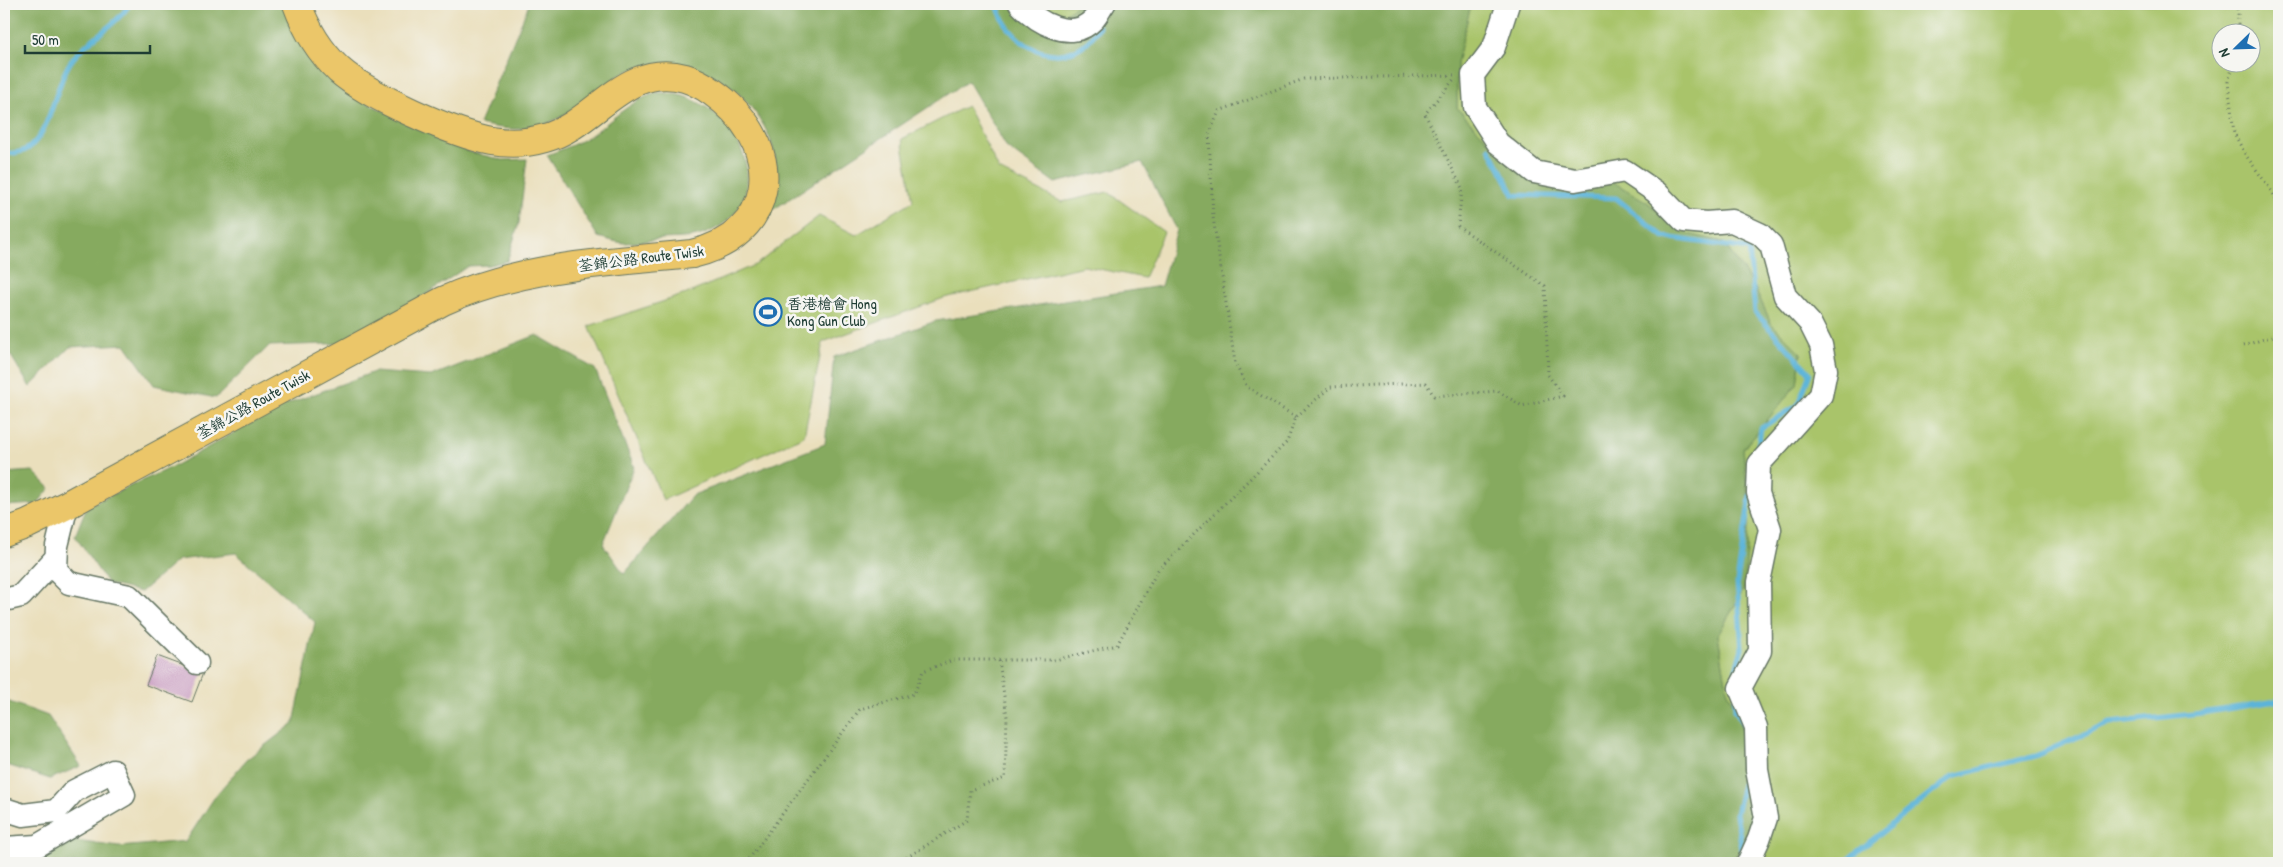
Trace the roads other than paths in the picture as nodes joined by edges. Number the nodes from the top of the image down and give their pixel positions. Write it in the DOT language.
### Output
graph roads {
  1 [pos="297,4"];
  2 [pos="1020,4"];
  3 [pos="1104,4"];
  4 [pos="1508,4"];
  5 [pos="67,505"];
  6 [pos="4,533"];
  7 [pos="55,559"];
  8 [pos="4,600"];
  9 [pos="197,663"];
  10 [pos="4,810"];
  11 [pos="4,848"];
  12 [pos="1748,863"];
  1 -- 5 [label="main road, 荃錦公路 Route Twisk"];
  2 -- 3 [label="street"];
  4 -- 12 [label="street"];
  5 -- 6 [label="main road, 荃錦公路 Route Twisk"];
  5 -- 7 [label="street"];
  7 -- 8 [label="street"];
  7 -- 9 [label="street"];
  10 -- 11 [label="street"];
}
